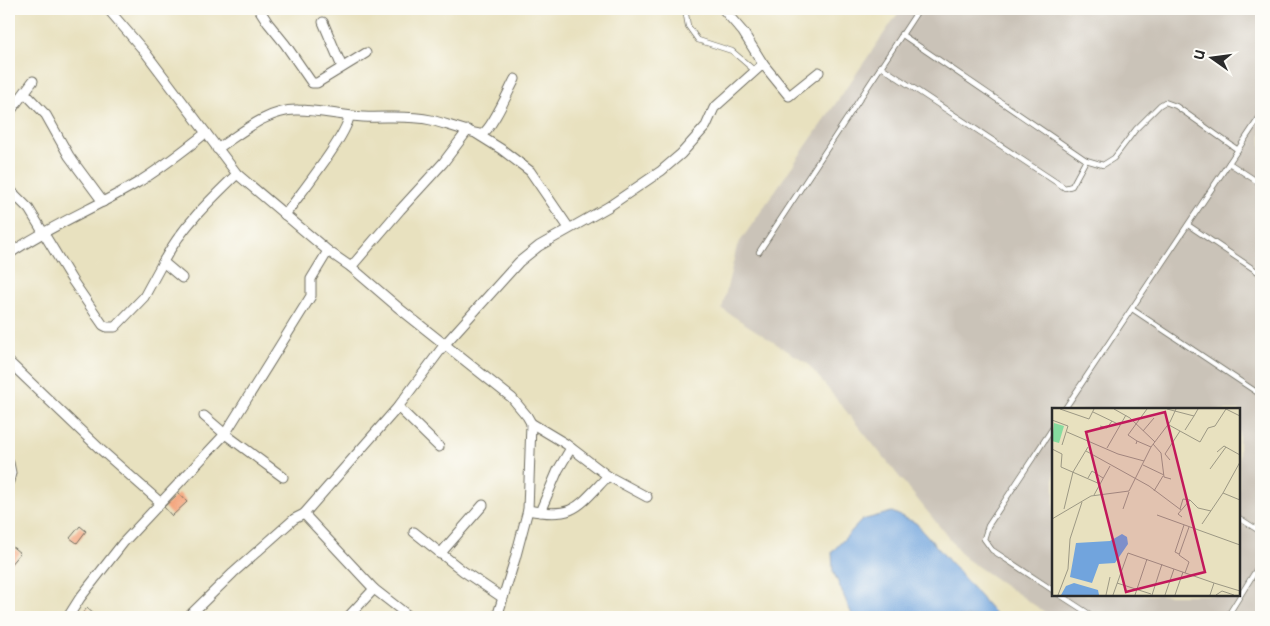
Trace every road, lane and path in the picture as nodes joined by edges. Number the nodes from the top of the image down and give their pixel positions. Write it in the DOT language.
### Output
graph roads {
  1 [pos="108,9"];
  2 [pos="260,9"];
  3 [pos="685,9"];
  4 [pos="723,9"];
  5 [pos="919,9"];
  6 [pos="323,22"];
  7 [pos="901,34"];
  8 [pos="366,53"];
  9 [pos="763,64"];
  10 [pos="880,66"];
  11 [pos="342,67"];
  12 [pos="756,71"];
  13 [pos="820,72"];
  14 [pos="515,79"];
  15 [pos="32,82"];
  16 [pos="25,93"];
  17 [pos="9,113"];
  18 [pos="1261,115"];
  19 [pos="349,117"];
  20 [pos="468,130"];
  21 [pos="206,133"];
  22 [pos="477,134"];
  23 [pos="217,149"];
  24 [pos="1238,150"];
  25 [pos="1086,160"];
  26 [pos="1229,163"];
  27 [pos="237,174"];
  28 [pos="1261,184"];
  29 [pos="9,189"];
  30 [pos="103,202"];
  31 [pos="285,214"];
  32 [pos="1188,226"];
  33 [pos="569,228"];
  34 [pos="42,233"];
  35 [pos="328,251"];
  36 [pos="759,252"];
  37 [pos="9,254"];
  38 [pos="163,262"];
  39 [pos="351,267"];
  40 [pos="1261,274"];
  41 [pos="182,278"];
  42 [pos="1132,308"];
  43 [pos="445,344"];
  44 [pos="10,365"];
  45 [pos="1261,395"];
  46 [pos="398,407"];
  47 [pos="1068,408"];
  48 [pos="204,416"];
  49 [pos="531,423"];
  50 [pos="1052,429"];
  51 [pos="225,434"];
  52 [pos="439,447"];
  53 [pos="571,448"];
  54 [pos="9,463"];
  55 [pos="608,476"];
  56 [pos="283,477"];
  57 [pos="9,481"];
  58 [pos="647,497"];
  59 [pos="160,502"];
  60 [pos="483,505"];
  61 [pos="528,510"];
  62 [pos="540,512"];
  63 [pos="304,514"];
  64 [pos="1240,519"];
  65 [pos="414,532"];
  66 [pos="1261,532"];
  67 [pos="440,554"];
  68 [pos="1261,562"];
  69 [pos="374,589"];
  70 [pos="1052,590"];
  71 [pos="1062,596"];
  72 [pos="1240,596"];
  73 [pos="1240,596"];
  74 [pos="503,598"];
  75 [pos="68,617"];
  76 [pos="188,617"];
  77 [pos="348,617"];
  78 [pos="410,617"];
  79 [pos="497,617"];
  80 [pos="1094,617"];
  81 [pos="1227,617"];
  1 -- 21 [label="street"];
  2 -- 11 [label="street"];
  3 -- 12 [label="lane"];
  4 -- 9 [label="street"];
  5 -- 7 [label="lane"];
  6 -- 11 [label="street"];
  7 -- 10 [label="lane"];
  7 -- 25 [label="lane"];
  8 -- 11 [label="street"];
  9 -- 12 [label="street"];
  9 -- 13 [label="street"];
  10 -- 25 [label="lane"];
  10 -- 36 [label="lane"];
  12 -- 33 [label="street"];
  14 -- 22 [label="street"];
  15 -- 16 [label="street"];
  16 -- 17 [label="street"];
  16 -- 30 [label="street"];
  18 -- 24 [label="lane"];
  19 -- 20 [label="street"];
  19 -- 23 [label="street"];
  19 -- 31 [label="street"];
  20 -- 22 [label="street"];
  20 -- 39 [label="street"];
  21 -- 23 [label="street"];
  21 -- 30 [label="street"];
  22 -- 33 [label="street"];
  23 -- 27 [label="street"];
  24 -- 25 [label="lane"];
  24 -- 26 [label="lane"];
  26 -- 28 [label="lane"];
  26 -- 32 [label="lane"];
  27 -- 31 [label="street"];
  27 -- 38 [label="street"];
  29 -- 34 [label="street"];
  30 -- 34 [label="street"];
  31 -- 35 [label="street"];
  32 -- 40 [label="lane"];
  32 -- 42 [label="lane"];
  33 -- 43 [label="street"];
  34 -- 37 [label="street"];
  34 -- 38 [label="street"];
  35 -- 39 [label="street"];
  35 -- 51 [label="street"];
  38 -- 41 [label="street"];
  39 -- 43 [label="street"];
  42 -- 45 [label="lane"];
  42 -- 47 [label="lane"];
  43 -- 46 [label="street"];
  43 -- 49 [label="street"];
  44 -- 59 [label="street"];
  46 -- 52 [label="street"];
  46 -- 63 [label="street"];
  48 -- 51 [label="street"];
  49 -- 53 [label="street"];
  49 -- 61 [label="street"];
  50 -- 70 [label="lane"];
  51 -- 56 [label="street"];
  51 -- 59 [label="street"];
  53 -- 55 [label="street"];
  53 -- 62 [label="street"];
  54 -- 57 [label="street"];
  55 -- 58 [label="street"];
  55 -- 62 [label="street"];
  59 -- 75 [label="street"];
  60 -- 67 [label="street"];
  61 -- 62 [label="street"];
  61 -- 74 [label="street"];
  63 -- 69 [label="street"];
  63 -- 76 [label="street"];
  64 -- 66 [label="lane"];
  65 -- 67 [label="street"];
  67 -- 74 [label="street"];
  68 -- 73 [label="lane"];
  69 -- 77 [label="street"];
  69 -- 78 [label="street"];
  71 -- 80 [label="lane"];
  72 -- 81 [label="lane"];
  74 -- 79 [label="street"];
}
